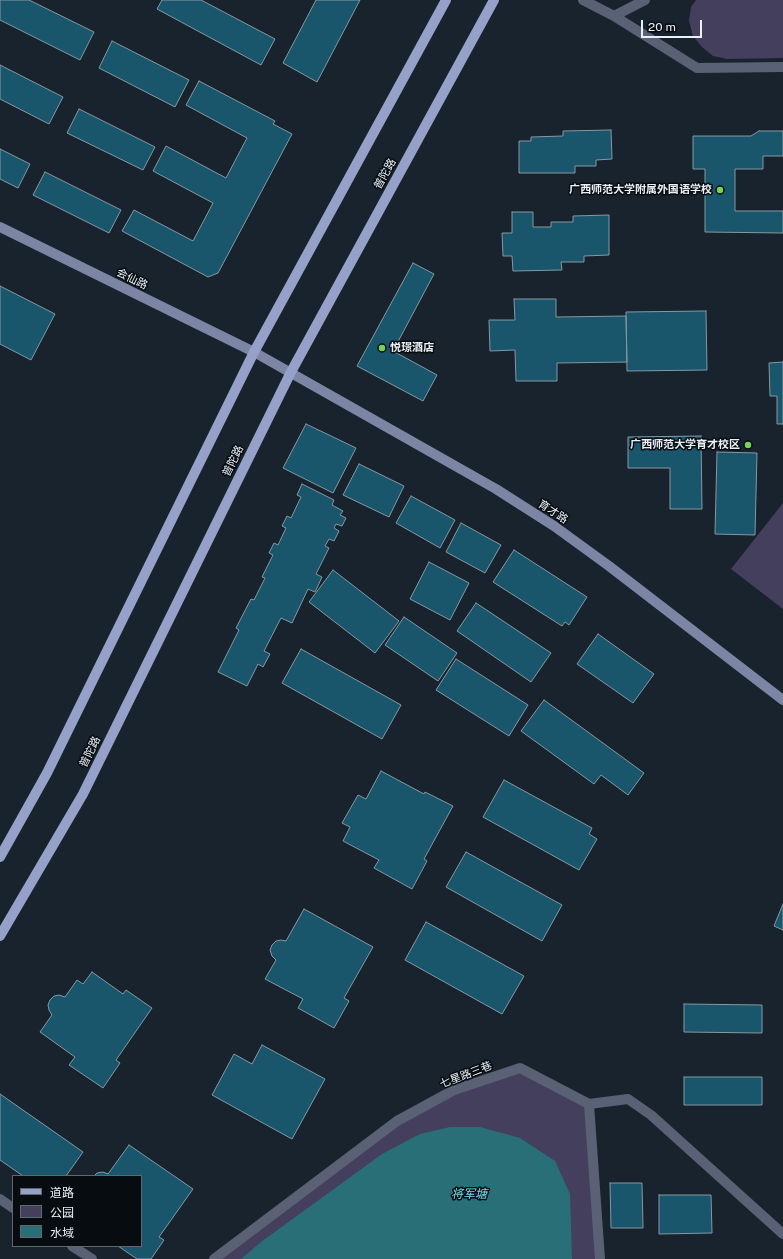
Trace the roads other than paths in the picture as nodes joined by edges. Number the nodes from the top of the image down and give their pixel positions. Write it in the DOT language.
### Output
graph roads {
  1 [pos="446,0"];
  2 [pos="494,0"];
  3 [pos="583,0"];
  4 [pos="645,0"];
  5 [pos="614,16"];
  6 [pos="783,67"];
  7 [pos="0,228"];
  8 [pos="254,352"];
  9 [pos="291,372"];
  10 [pos="783,700"];
  11 [pos="0,857"];
  12 [pos="0,936"];
  13 [pos="589,1104"];
  14 [pos="0,1199"];
  15 [pos="12,1207"];
  16 [pos="783,1234"];
  17 [pos="74,1247"];
  18 [pos="92,1259"];
  19 [pos="214,1259"];
  20 [pos="600,1259"];
  1 -- 8 [label="main road"];
  2 -- 9 [label="main road, 普陀路"];
  3 -- 5 [label="street"];
  4 -- 5 [label="street"];
  5 -- 6 [label="street"];
  7 -- 8 [label="main road, 会仙路"];
  8 -- 9 [label="main road, 会仙路"];
  8 -- 11 [label="main road"];
  9 -- 10 [label="main road, 育才路"];
  9 -- 12 [label="main road, 普陀路"];
  13 -- 16 [label="street"];
  13 -- 19 [label="street, 七星路三巷"];
  13 -- 20 [label="street"];
  14 -- 15 [label="street"];
  17 -- 18 [label="street"];
}
